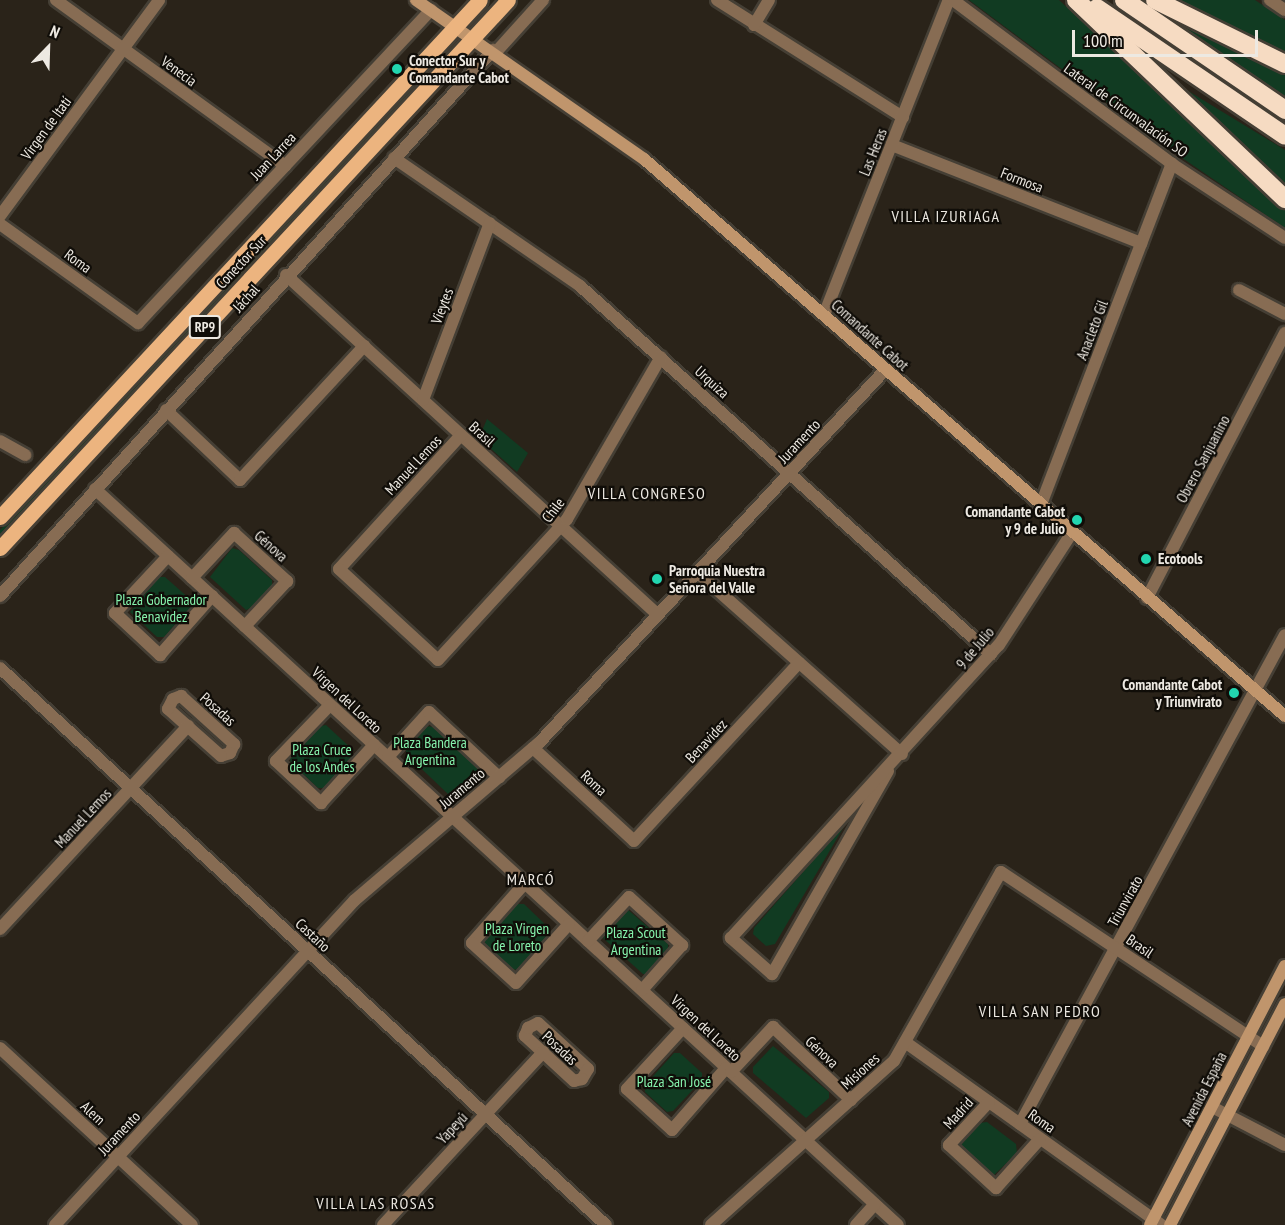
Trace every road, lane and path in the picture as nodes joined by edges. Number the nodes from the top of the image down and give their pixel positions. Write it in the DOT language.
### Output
graph roads {
  1 [pos="56,0"];
  2 [pos="159,0"];
  3 [pos="416,0"];
  4 [pos="480,0"];
  5 [pos="508,0"];
  6 [pos="543,0"];
  7 [pos="717,0"];
  8 [pos="769,0"];
  9 [pos="951,0"];
  10 [pos="1076,0"];
  11 [pos="1086,0"];
  12 [pos="1124,0"];
  13 [pos="1155,0"];
  14 [pos="1270,0"];
  15 [pos="430,10"];
  16 [pos="1285,10"];
  17 [pos="754,25"];
  18 [pos="456,27"];
  19 [pos="473,38"];
  20 [pos="123,48"];
  21 [pos="494,51"];
  22 [pos="1285,64"];
  23 [pos="1285,110"];
  24 [pos="903,117"];
  25 [pos="1285,136"];
  26 [pos="892,145"];
  27 [pos="394,158"];
  28 [pos="1172,164"];
  29 [pos="285,166"];
  30 [pos="1285,199"];
  31 [pos="0,216"];
  32 [pos="490,223"];
  33 [pos="0,224"];
  34 [pos="1285,238"];
  35 [pos="1141,243"];
  36 [pos="286,275"];
  37 [pos="1239,290"];
  38 [pos="1285,314"];
  39 [pos="824,315"];
  40 [pos="138,323"];
  41 [pos="1285,333"];
  42 [pos="364,346"];
  43 [pos="661,357"];
  44 [pos="885,370"];
  45 [pos="423,400"];
  46 [pos="166,410"];
  47 [pos="461,435"];
  48 [pos="0,441"];
  49 [pos="25,455"];
  50 [pos="790,473"];
  51 [pos="95,489"];
  52 [pos="1040,507"];
  53 [pos="0,517"];
  54 [pos="561,527"];
  55 [pos="1071,534"];
  56 [pos="0,548"];
  57 [pos="168,556"];
  58 [pos="697,572"];
  59 [pos="192,578"];
  60 [pos="0,596"];
  61 [pos="212,596"];
  62 [pos="1147,598"];
  63 [pos="657,614"];
  64 [pos="245,626"];
  65 [pos="1285,635"];
  66 [pos="991,654"];
  67 [pos="438,660"];
  68 [pos="799,663"];
  69 [pos="0,668"];
  70 [pos="1256,691"];
  71 [pos="330,705"];
  72 [pos="1285,716"];
  73 [pos="188,726"];
  74 [pos="374,745"];
  75 [pos="533,748"];
  76 [pos="902,754"];
  77 [pos="388,757"];
  78 [pos="888,771"];
  79 [pos="499,777"];
  80 [pos="131,788"];
  81 [pos="452,817"];
  82 [pos="634,841"];
  83 [pos="1000,872"];
  84 [pos="525,883"];
  85 [pos="569,924"];
  86 [pos="0,929"];
  87 [pos="588,941"];
  88 [pos="1116,948"];
  89 [pos="308,951"];
  90 [pos="1285,966"];
  91 [pos="642,990"];
  92 [pos="1285,1004"];
  93 [pos="683,1028"];
  94 [pos="1248,1036"];
  95 [pos="905,1042"];
  96 [pos="1263,1046"];
  97 [pos="0,1048"];
  98 [pos="543,1052"];
  99 [pos="729,1070"];
  100 [pos="851,1100"];
  101 [pos="988,1102"];
  102 [pos="1212,1107"];
  103 [pos="485,1114"];
  104 [pos="1228,1116"];
  105 [pos="1020,1124"];
  106 [pos="1040,1139"];
  107 [pos="805,1140"];
  108 [pos="1285,1145"];
  109 [pos="118,1156"];
  110 [pos="875,1204"];
  111 [pos="1155,1223"];
  112 [pos="55,1225"];
  113 [pos="192,1225"];
  114 [pos="383,1225"];
  115 [pos="606,1225"];
  116 [pos="711,1225"];
  117 [pos="856,1225"];
  118 [pos="898,1225"];
  119 [pos="1170,1225"];
  1 -- 20 [label="street, Venecia"];
  2 -- 20 [label="street, Virgen de Itatí"];
  3 -- 15 [label="main road, Comandante Cabot"];
  4 -- 18 [label="main road, Conector Sur / RP9"];
  5 -- 19 [label="main road, Conector Sur / RP9"];
  6 -- 21 [label="street, Jáchal"];
  7 -- 17 [label="street"];
  8 -- 17 [label="street"];
  9 -- 24 [label="street, Las Heras"];
  9 -- 28 [label="street, Lateral de Circunvalación SO"];
  10 -- 30 [label="highway"];
  11 -- 25 [label="highway"];
  12 -- 23 [label="highway"];
  13 -- 22 [label="highway"];
  14 -- 16 [label="street"];
  15 -- 18 [label="main road, Comandante Cabot"];
  15 -- 29 [label="street, Juan Larrea"];
  17 -- 24 [label="street"];
  18 -- 19 [label="main road, Comandante Cabot"];
  18 -- 53 [label="main road, Conector Sur / RP9"];
  19 -- 21 [label="main road, Comandante Cabot"];
  19 -- 56 [label="main road, Conector Sur / RP9"];
  20 -- 29 [label="street, Venecia"];
  20 -- 31 [label="street, Virgen de Itatí"];
  21 -- 27 [label="street, Jáchal"];
  21 -- 39 [label="main road, Comandante Cabot"];
  24 -- 26 [label="street, Las Heras"];
  26 -- 35 [label="street, Formosa"];
  26 -- 39 [label="street, Las Heras"];
  27 -- 32 [label="street, Urquiza"];
  27 -- 36 [label="street, Jáchal"];
  28 -- 34 [label="street, Lateral de Circunvalación SO"];
  28 -- 35 [label="street, Anacleto Gil"];
  29 -- 40 [label="street, Juan Larrea"];
  32 -- 43 [label="street, Urquiza"];
  32 -- 45 [label="street, Vieytes"];
  33 -- 40 [label="street, Roma"];
  35 -- 52 [label="street, Anacleto Gil"];
  36 -- 42 [label="street, Brasil"];
  36 -- 46 [label="street, Jáchal"];
  37 -- 38 [label="street"];
  39 -- 44 [label="main road, Comandante Cabot"];
  41 -- 62 [label="street, Obrero Sanjuanino"];
  42 -- 45 [label="street, Brasil"];
  42 -- 46 [label="street"];
  43 -- 50 [label="street, Urquiza"];
  43 -- 54 [label="street, Chile"];
  44 -- 50 [label="street, Juramento"];
  44 -- 52 [label="main road, Comandante Cabot"];
  45 -- 47 [label="street, Brasil"];
  46 -- 51 [label="street, Jáchal"];
  47 -- 54 [label="street, Brasil"];
  47 -- 67 [label="street, Manuel Lemos"];
  48 -- 49 [label="street"];
  50 -- 58 [label="street, Juramento"];
  50 -- 66 [label="street, Urquiza"];
  51 -- 57 [label="street, Virgen del Loreto"];
  51 -- 60 [label="street, Jáchal"];
  52 -- 55 [label="main road, Comandante Cabot"];
  54 -- 63 [label="street, Brasil"];
  54 -- 67 [label="street, Chile"];
  55 -- 62 [label="main road, Comandante Cabot"];
  55 -- 66 [label="street, 9 de Julio"];
  57 -- 59 [label="street, Virgen del Loreto"];
  57 -- 61 [label="street"];
  58 -- 63 [label="street, Juramento"];
  58 -- 68 [label="street"];
  59 -- 61 [label="street, Virgen del Loreto"];
  59 -- 64 [label="street, Génova"];
  61 -- 64 [label="street, Virgen del Loreto"];
  62 -- 70 [label="main road, Comandante Cabot"];
  63 -- 75 [label="street, Juramento"];
  64 -- 71 [label="street, Virgen del Loreto"];
  65 -- 70 [label="street, Triunvirato"];
  66 -- 76 [label="street, 9 de Julio"];
  68 -- 76 [label="street"];
  68 -- 82 [label="street, Benavidez"];
  69 -- 80 [label="street, Castaño"];
  70 -- 72 [label="main road, Comandante Cabot"];
  70 -- 88 [label="street, Triunvirato"];
  71 -- 74 [label="street, Virgen del Loreto"];
  71 -- 74 [label="street"];
  73 -- 73 [label="street, Posadas"];
  73 -- 80 [label="street, Manuel Lemos"];
  74 -- 77 [label="street, Virgen del Loreto"];
  75 -- 79 [label="street, Juramento"];
  75 -- 82 [label="street, Roma"];
  76 -- 78 [label="street, 9 de Julio"];
  77 -- 79 [label="street"];
  77 -- 81 [label="street, Virgen del Loreto"];
  78 -- 78 [label="street, 9 de Julio"];
  79 -- 81 [label="street, Juramento"];
  80 -- 86 [label="street, Manuel Lemos"];
  80 -- 89 [label="street, Castaño"];
  81 -- 84 [label="street, Virgen del Loreto"];
  81 -- 89 [label="street, Juramento"];
  83 -- 88 [label="street, Brasil"];
  83 -- 95 [label="street, Misiones"];
  84 -- 85 [label="street, Virgen del Loreto"];
  84 -- 85 [label="street"];
  85 -- 87 [label="street, Virgen del Loreto"];
  87 -- 91 [label="street, Virgen del Loreto"];
  87 -- 91 [label="street"];
  88 -- 94 [label="street, Brasil"];
  88 -- 105 [label="street, Triunvirato"];
  89 -- 103 [label="street, Castaño"];
  89 -- 109 [label="street, Juramento"];
  90 -- 94 [label="main road, Avenida España"];
  91 -- 93 [label="street, Virgen del Loreto"];
  92 -- 96 [label="main road"];
  93 -- 99 [label="street, Virgen del Loreto"];
  93 -- 99 [label="street"];
  94 -- 96 [label="street, Brasil"];
  94 -- 102 [label="main road, Avenida España"];
  95 -- 100 [label="street, Misiones"];
  95 -- 101 [label="street, Roma"];
  96 -- 104 [label="main road"];
  97 -- 109 [label="street, Alem"];
  98 -- 98 [label="street, Posadas"];
  98 -- 103 [label="street, Yapeyú"];
  99 -- 100 [label="street, Génova"];
  99 -- 107 [label="street, Virgen del Loreto"];
  100 -- 107 [label="street, Misiones"];
  101 -- 105 [label="street, Roma"];
  101 -- 106 [label="street, Madrid"];
  102 -- 104 [label="street"];
  102 -- 111 [label="main road, Avenida España"];
  103 -- 114 [label="street, Yapeyú"];
  103 -- 115 [label="street, Castaño"];
  104 -- 108 [label="street"];
  104 -- 119 [label="main road"];
  105 -- 106 [label="street, Roma"];
  106 -- 111 [label="street, Roma"];
  107 -- 110 [label="street, Virgen del Loreto"];
  107 -- 116 [label="street, Misiones"];
  109 -- 112 [label="street, Juramento"];
  109 -- 113 [label="street, Alem"];
  110 -- 117 [label="street"];
  110 -- 118 [label="street, Virgen del Loreto"];
}
